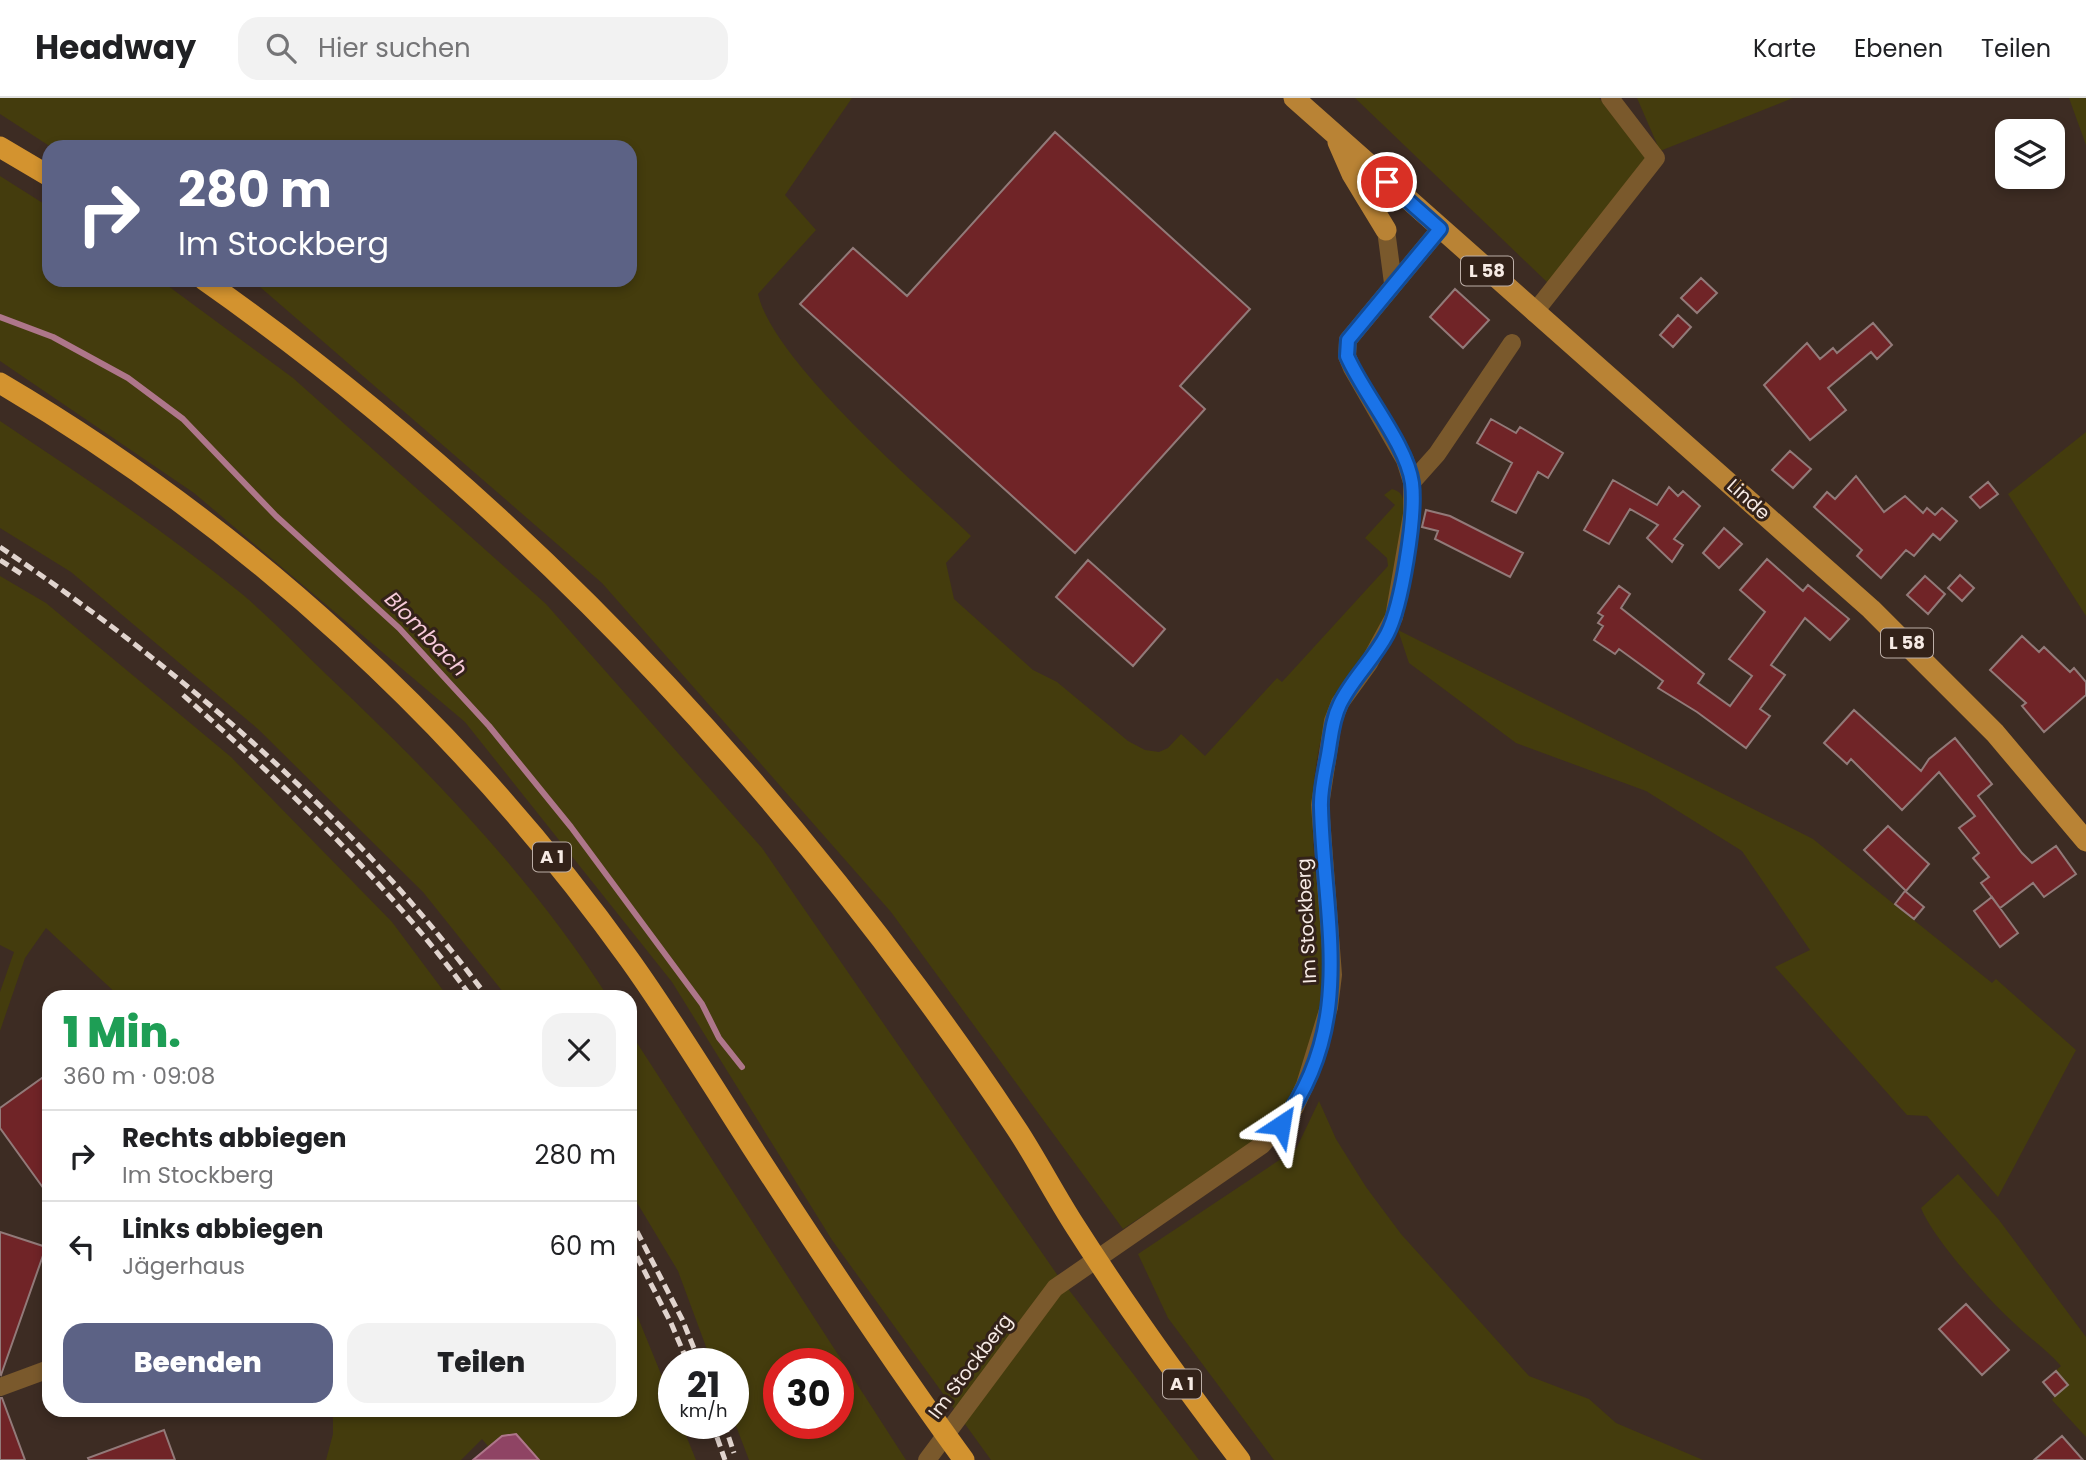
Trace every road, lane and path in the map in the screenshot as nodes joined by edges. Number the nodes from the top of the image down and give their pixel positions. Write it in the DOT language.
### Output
graph roads {
  1 [pos="1294,98"];
  2 [pos="1610,98"];
  3 [pos="1335,134"];
  4 [pos="0,146"];
  5 [pos="42,172"];
  6 [pos="1440,229"];
  7 [pos="1386,230"];
  8 [pos="1393,283"];
  9 [pos="214,287"];
  10 [pos="1534,313"];
  11 [pos="1511,343"];
  12 [pos="0,383"];
  13 [pos="1412,482"];
  14 [pos="2086,841"];
  15 [pos="42,1372"];
  16 [pos="0,1387"];
  17 [pos="927,1460"];
  18 [pos="964,1460"];
  19 [pos="1240,1460"];
  1 -- 3 [label="main road, L 58"];
  2 -- 10 [label="street"];
  3 -- 6 [label="main road, L 58"];
  3 -- 7 [label="main road"];
  4 -- 5 [label="highway"];
  6 -- 8 [label="street, Im Stockberg"];
  6 -- 10 [label="main road, L 58"];
  7 -- 8 [label="street"];
  8 -- 13 [label="street, Im Stockberg"];
  9 -- 19 [label="highway, A 1"];
  10 -- 14 [label="main road, Linde / L 58"];
  11 -- 13 [label="street"];
  12 -- 18 [label="highway, A 1"];
  13 -- 17 [label="street, Im Stockberg"];
  15 -- 16 [label="street"];
}
